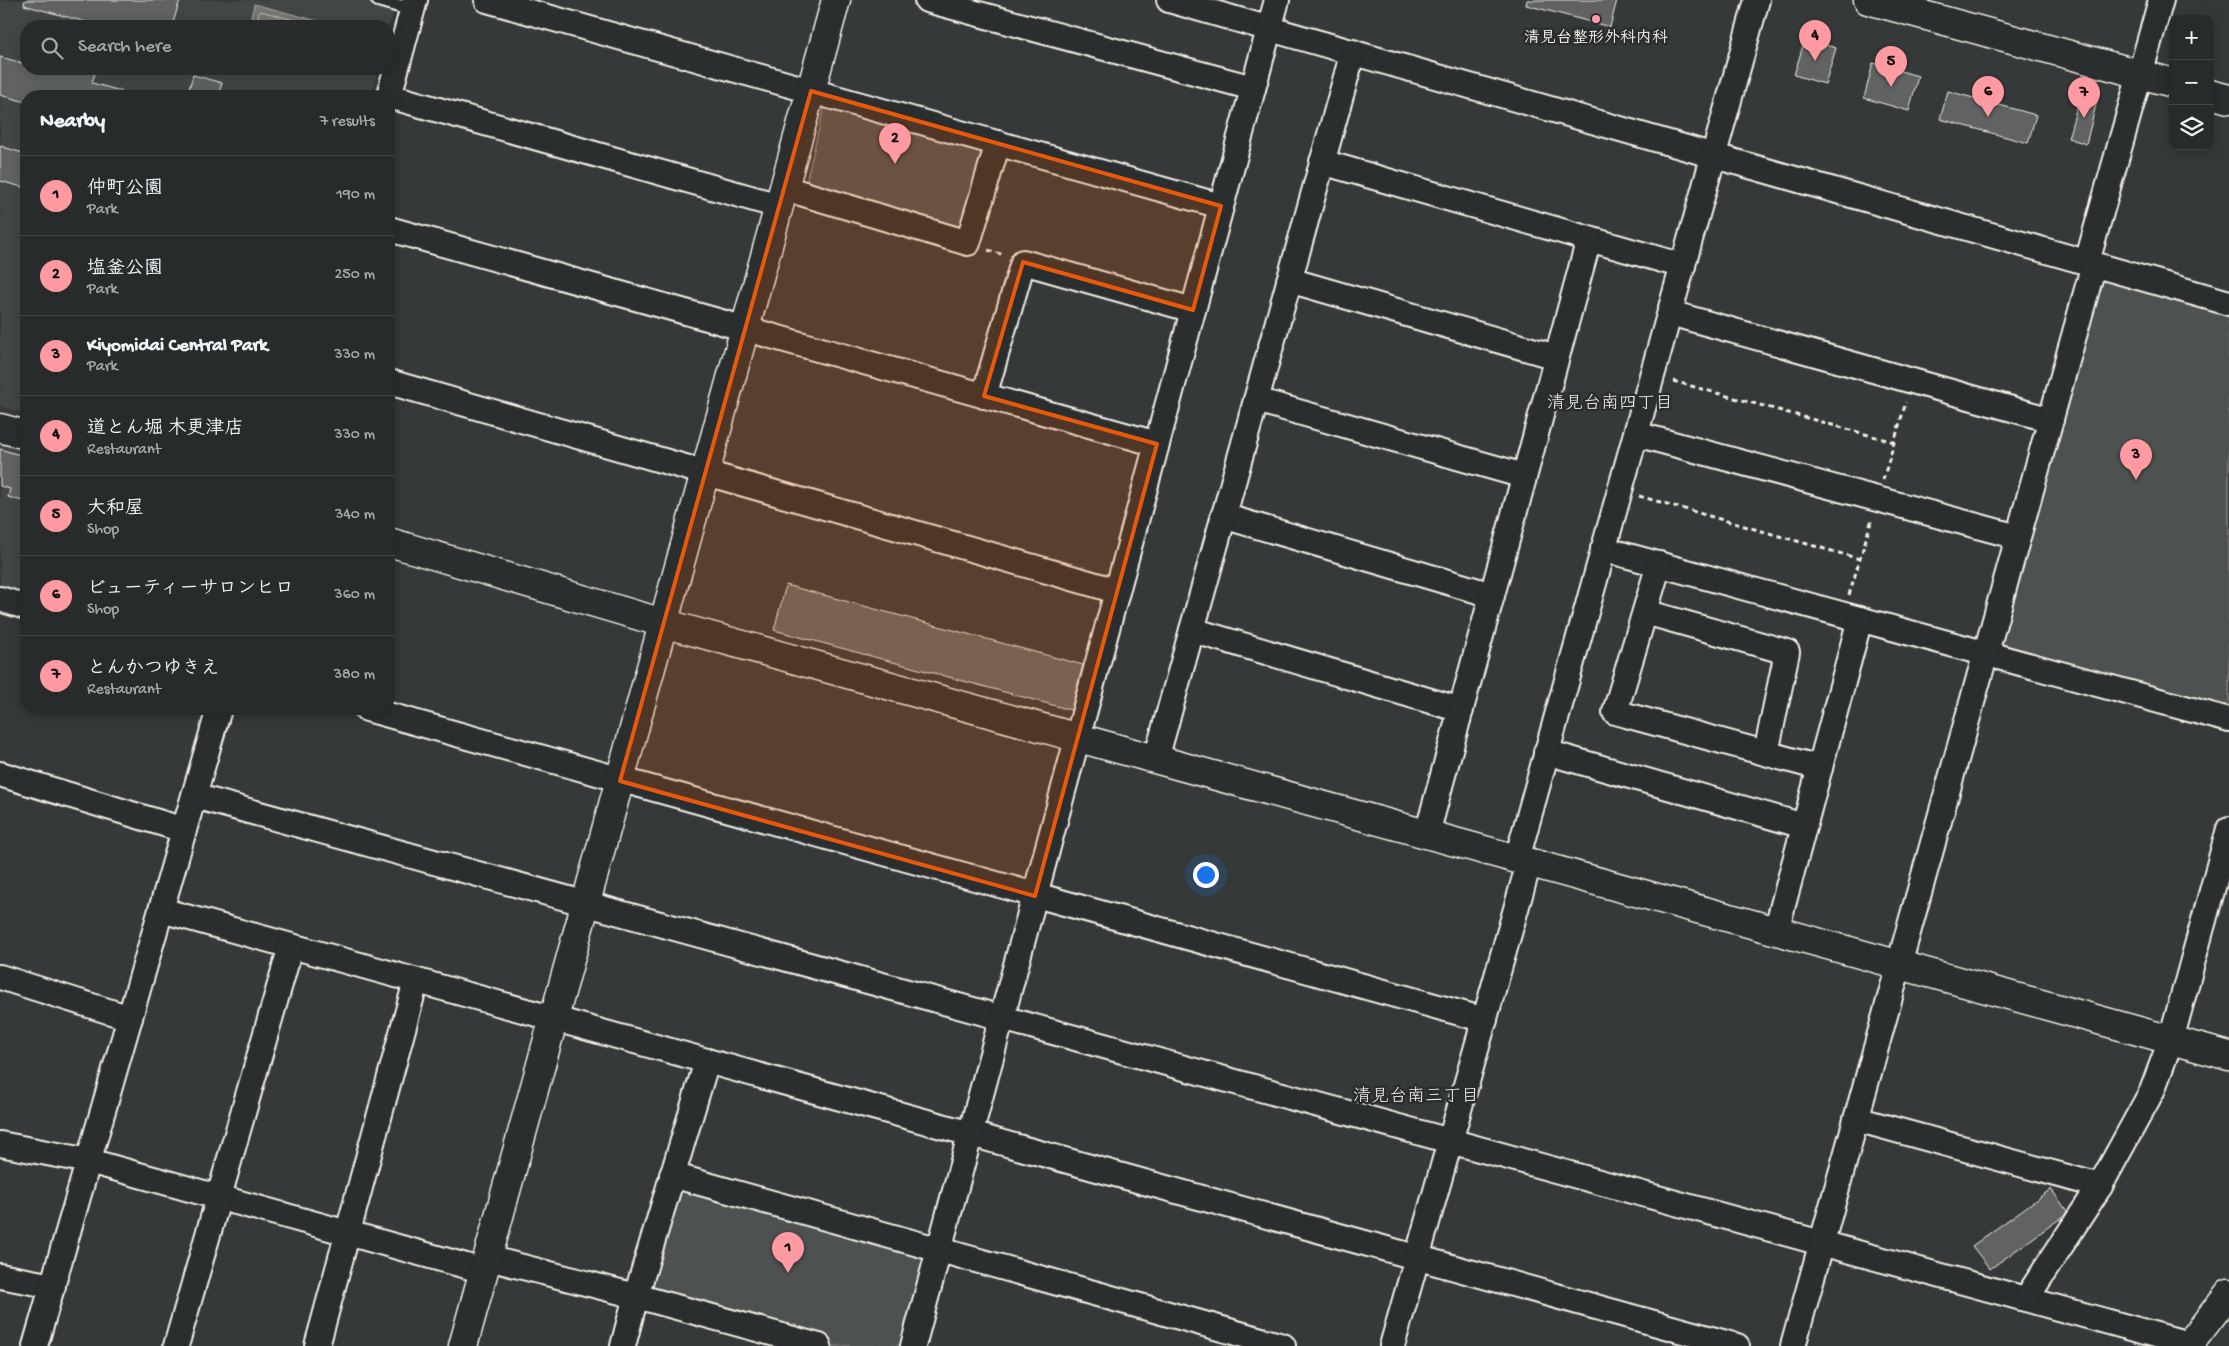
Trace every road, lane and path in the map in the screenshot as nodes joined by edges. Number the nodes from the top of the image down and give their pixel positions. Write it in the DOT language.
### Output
graph roads {
  1 [pos="378,0"];
  2 [pos="487,0"];
  3 [pos="836,0"];
  4 [pos="927,0"];
  5 [pos="1169,0"];
  6 [pos="1277,0"];
  7 [pos="1757,0"];
  8 [pos="1868,0"];
  9 [pos="2161,0"];
  10 [pos="414,5"];
  11 [pos="1269,28"];
  12 [pos="1353,52"];
  13 [pos="395,74"];
  14 [pos="2139,74"];
  15 [pos="395,75"];
  16 [pos="2169,83"];
  17 [pos="1253,88"];
  18 [pos="391,90"];
  19 [pos="811,91"];
  20 [pos="2214,95"];
  21 [pos="395,98"];
  22 [pos="2229,99"];
  23 [pos="998,143"];
  24 [pos="1714,156"];
  25 [pos="1322,162"];
  26 [pos="781,197"];
  27 [pos="1221,206"];
  28 [pos="395,231"];
  29 [pos="1589,239"];
  30 [pos="968,243"];
  31 [pos="1023,262"];
  32 [pos="2091,263"];
  33 [pos="1683,266"];
  34 [pos="1289,280"];
  35 [pos="2229,303"];
  36 [pos="1193,310"];
  37 [pos="1670,313"];
  38 [pos="745,328"];
  39 [pos="1556,357"];
  40 [pos="1652,376"];
  41 [pos="1912,381"];
  42 [pos="395,384"];
  43 [pos="984,396"];
  44 [pos="1256,400"];
  45 [pos="2051,420"];
  46 [pos="0,428"];
  47 [pos="20,433"];
  48 [pos="1636,434"];
  49 [pos="1894,442"];
  50 [pos="1157,444"];
  51 [pos="704,473"];
  52 [pos="1524,476"];
  53 [pos="1620,490"];
  54 [pos="1878,499"];
  55 [pos="1224,516"];
  56 [pos="2018,537"];
  57 [pos="395,544"];
  58 [pos="1604,549"];
  59 [pos="1860,559"];
  60 [pos="1659,564"];
  61 [pos="1117,591"];
  62 [pos="1492,595"];
  63 [pos="0,599"];
  64 [pos="20,605"];
  65 [pos="1645,612"];
  66 [pos="1852,617"];
  67 [pos="664,623"];
  68 [pos="1192,630"];
  69 [pos="1986,654"];
  70 [pos="1461,710"];
  71 [pos="217,715"];
  72 [pos="388,715"];
  73 [pos="2229,720"];
  74 [pos="1078,738"];
  75 [pos="1546,752"];
  76 [pos="1766,753"];
  77 [pos="1156,759"];
  78 [pos="1820,768"];
  79 [pos="0,774"];
  80 [pos="620,781"];
  81 [pos="194,796"];
  82 [pos="1804,826"];
  83 [pos="2229,828"];
  84 [pos="184,830"];
  85 [pos="1427,834"];
  86 [pos="1523,861"];
  87 [pos="1035,896"];
  88 [pos="586,904"];
  89 [pos="161,910"];
  90 [pos="1776,931"];
  91 [pos="291,946"];
  92 [pos="1899,965"];
  93 [pos="0,977"];
  94 [pos="416,980"];
  95 [pos="130,1018"];
  96 [pos="1002,1018"];
  97 [pos="554,1019"];
  98 [pos="1485,1020"];
  99 [pos="2171,1040"];
  100 [pos="2229,1056"];
  101 [pos="707,1061"];
  102 [pos="1856,1119"];
  103 [pos="970,1134"];
  104 [pos="1450,1141"];
  105 [pos="0,1144"];
  106 [pos="89,1161"];
  107 [pos="672,1175"];
  108 [pos="2100,1186"];
  109 [pos="218,1196"];
  110 [pos="348,1233"];
  111 [pos="1821,1243"];
  112 [pos="939,1250"];
  113 [pos="1418,1258"];
  114 [pos="486,1264"];
  115 [pos="0,1276"];
  116 [pos="53,1286"];
  117 [pos="2229,1293"];
  118 [pos="636,1296"];
  119 [pos="2026,1299"];
  120 [pos="2189,1345"];
  121 [pos="36,1346"];
  122 [pos="176,1346"];
  123 [pos="317,1346"];
  124 [pos="463,1346"];
  125 [pos="623,1346"];
  126 [pos="819,1346"];
  127 [pos="913,1346"];
  128 [pos="1283,1346"];
  129 [pos="1392,1346"];
  130 [pos="1736,1346"];
  131 [pos="1793,1346"];
  1 -- 10 [label="lane"];
  2 -- 19 [label="street"];
  3 -- 19 [label="street"];
  4 -- 17 [label="street"];
  5 -- 11 [label="street"];
  6 -- 11 [label="street"];
  7 -- 24 [label="street"];
  8 -- 14 [label="street"];
  9 -- 14 [label="street"];
  10 -- 13 [label="street"];
  11 -- 12 [label="street"];
  11 -- 17 [label="street"];
  12 -- 24 [label="street"];
  12 -- 25 [label="street"];
  14 -- 16 [label="street"];
  14 -- 32 [label="street"];
  15 -- 18 [label="street"];
  17 -- 27 [label="street"];
  19 -- 23 [label="street"];
  19 -- 26 [label="street"];
  20 -- 22 [label="street"];
  21 -- 26 [label="street"];
  23 -- 27 [label="street"];
  23 -- 30 [label="street"];
  24 -- 32 [label="street"];
  24 -- 33 [label="street"];
  25 -- 29 [label="street"];
  25 -- 34 [label="street"];
  26 -- 30 [label="street"];
  26 -- 38 [label="street"];
  27 -- 36 [label="street"];
  28 -- 38 [label="street"];
  29 -- 33 [label="street"];
  29 -- 39 [label="street"];
  30 -- 31 [label="path"];
  31 -- 36 [label="street"];
  31 -- 43 [label="street"];
  32 -- 35 [label="street"];
  32 -- 45 [label="street"];
  33 -- 37 [label="street"];
  34 -- 39 [label="street"];
  34 -- 44 [label="street"];
  36 -- 50 [label="street"];
  37 -- 40 [label="street"];
  37 -- 41 [label="street"];
  38 -- 43 [label="street"];
  38 -- 51 [label="street"];
  39 -- 52 [label="street"];
  40 -- 48 [label="street"];
  40 -- 49 [label="path"];
  41 -- 45 [label="street"];
  41 -- 49 [label="path"];
  42 -- 51 [label="street"];
  43 -- 50 [label="street"];
  44 -- 52 [label="street"];
  44 -- 55 [label="street"];
  45 -- 56 [label="street"];
  46 -- 47 [label="street"];
  48 -- 53 [label="street"];
  48 -- 54 [label="street"];
  49 -- 54 [label="path"];
  50 -- 61 [label="street"];
  51 -- 61 [label="street"];
  51 -- 67 [label="street"];
  52 -- 62 [label="street"];
  53 -- 58 [label="street"];
  53 -- 59 [label="path"];
  54 -- 56 [label="street"];
  54 -- 59 [label="path"];
  55 -- 62 [label="street"];
  55 -- 68 [label="street"];
  56 -- 69 [label="street"];
  57 -- 67 [label="street"];
  58 -- 60 [label="street"];
  58 -- 75 [label="street"];
  59 -- 66 [label="path"];
  60 -- 65 [label="street"];
  60 -- 66 [label="street"];
  61 -- 74 [label="street"];
  62 -- 70 [label="street"];
  63 -- 64 [label="street"];
  65 -- 76 [label="street"];
  65 -- 76 [label="street"];
  66 -- 69 [label="street"];
  66 -- 78 [label="street"];
  67 -- 74 [label="street"];
  67 -- 80 [label="street"];
  68 -- 70 [label="street"];
  68 -- 77 [label="street"];
  69 -- 73 [label="street"];
  69 -- 92 [label="street"];
  70 -- 85 [label="street"];
  71 -- 81 [label="street"];
  72 -- 80 [label="street"];
  74 -- 77 [label="street"];
  74 -- 87 [label="street"];
  75 -- 82 [label="street"];
  75 -- 86 [label="street"];
  76 -- 78 [label="street"];
  77 -- 85 [label="street"];
  78 -- 82 [label="street"];
  79 -- 84 [label="street"];
  80 -- 87 [label="street"];
  80 -- 88 [label="street"];
  81 -- 84 [label="street"];
  81 -- 88 [label="street"];
  82 -- 90 [label="street"];
  83 -- 99 [label="street"];
  84 -- 89 [label="street"];
  85 -- 86 [label="street"];
  86 -- 90 [label="street"];
  86 -- 98 [label="street"];
  87 -- 96 [label="street"];
  87 -- 98 [label="street"];
  88 -- 96 [label="street"];
  88 -- 97 [label="street"];
  89 -- 91 [label="street"];
  89 -- 95 [label="street"];
  90 -- 92 [label="street"];
  91 -- 94 [label="street"];
  91 -- 109 [label="street"];
  92 -- 99 [label="street"];
  92 -- 102 [label="street"];
  93 -- 95 [label="street"];
  94 -- 97 [label="street"];
  94 -- 110 [label="street"];
  95 -- 106 [label="street"];
  96 -- 103 [label="street"];
  96 -- 104 [label="street"];
  97 -- 101 [label="street"];
  97 -- 114 [label="street"];
  98 -- 104 [label="street"];
  99 -- 100 [label="street"];
  99 -- 108 [label="street"];
  101 -- 103 [label="street"];
  101 -- 107 [label="street"];
  102 -- 108 [label="street"];
  102 -- 111 [label="street"];
  103 -- 112 [label="street"];
  103 -- 113 [label="street"];
  104 -- 111 [label="street"];
  104 -- 113 [label="street"];
  105 -- 106 [label="street"];
  106 -- 109 [label="street"];
  106 -- 116 [label="street"];
  107 -- 112 [label="street"];
  107 -- 118 [label="street"];
  108 -- 119 [label="street"];
  109 -- 110 [label="street"];
  109 -- 122 [label="street"];
  110 -- 114 [label="street"];
  110 -- 123 [label="street"];
  111 -- 119 [label="street"];
  111 -- 131 [label="street"];
  112 -- 127 [label="street"];
  112 -- 128 [label="street"];
  113 -- 129 [label="street"];
  113 -- 130 [label="street"];
  114 -- 118 [label="street"];
  114 -- 124 [label="street"];
  115 -- 116 [label="street"];
  116 -- 121 [label="street"];
  117 -- 120 [label="street"];
  118 -- 125 [label="street"];
  118 -- 126 [label="street"];
  119 -- 120 [label="street"];
}
